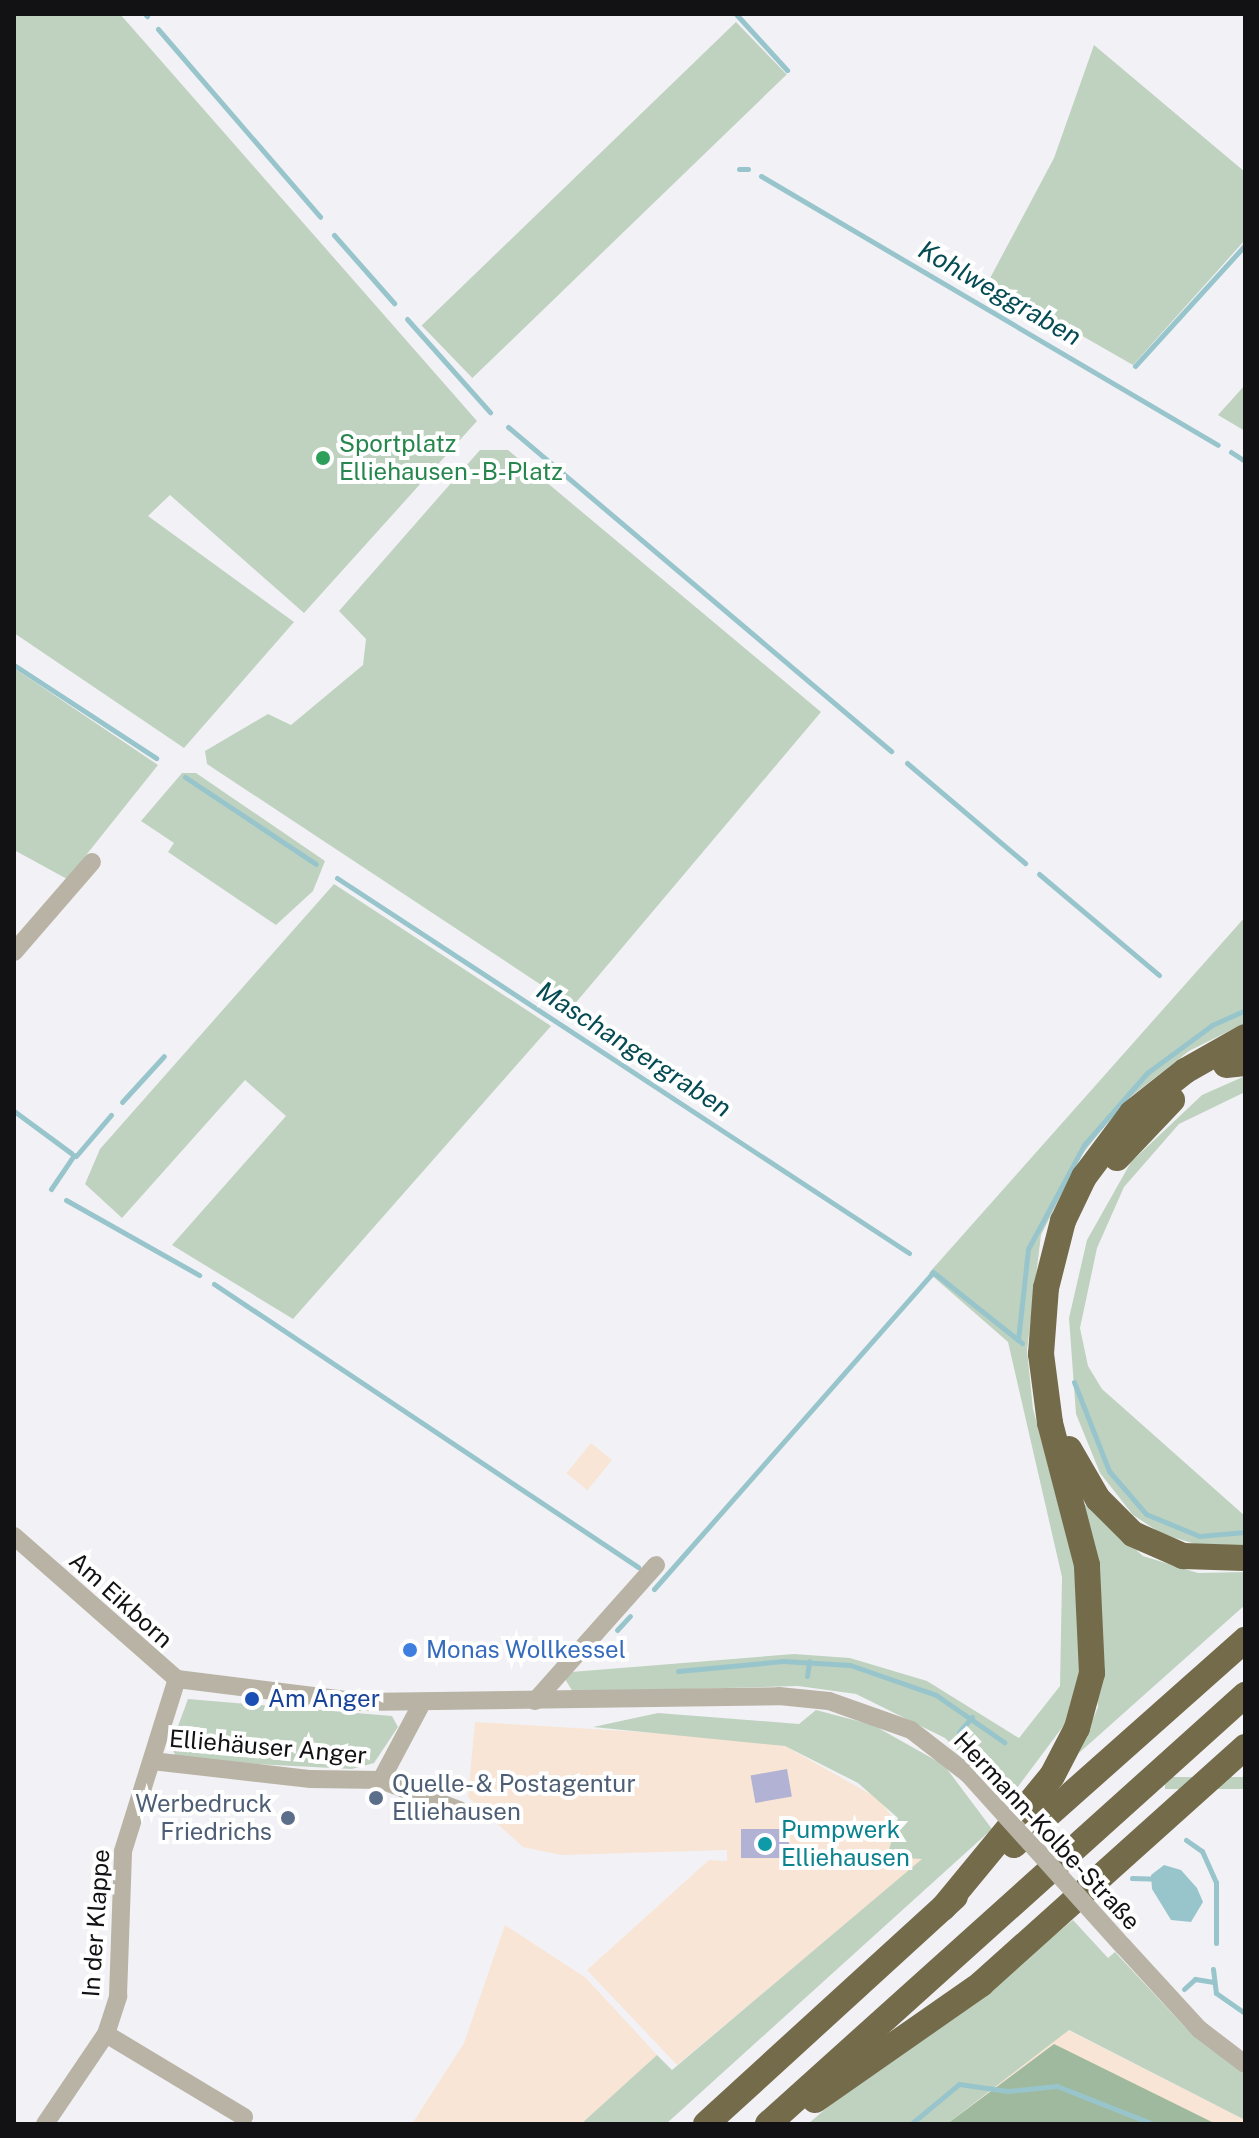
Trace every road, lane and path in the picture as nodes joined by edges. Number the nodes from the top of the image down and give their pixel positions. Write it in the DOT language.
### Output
graph roads {
  1 [pos="92,862"];
  2 [pos="14,952"];
  3 [pos="1245,1037"];
  4 [pos="1239,1061"];
  5 [pos="14,1536"];
  6 [pos="1245,1558"];
  7 [pos="656,1565"];
  8 [pos="1245,1640"];
  9 [pos="177,1679"];
  10 [pos="1245,1695"];
  11 [pos="779,1696"];
  12 [pos="535,1701"];
  13 [pos="422,1703"];
  14 [pos="1245,1747"];
  15 [pos="152,1761"];
  16 [pos="381,1780"];
  17 [pos="459,1810"];
  18 [pos="943,1908"];
  19 [pos="106,2034"];
  20 [pos="1245,2064"];
  21 [pos="244,2117"];
  22 [pos="45,2124"];
  23 [pos="706,2124"];
  24 [pos="768,2124"];
  25 [pos="778,2124"];
  1 -- 2 [label="street"];
  3 -- 18 [label="highway"];
  4 -- 6 [label="highway"];
  5 -- 9 [label="street, Am Eikborn"];
  7 -- 12 [label="street"];
  8 -- 18 [label="highway"];
  9 -- 13 [label="street, Am Eikborn"];
  9 -- 15 [label="street, In der Klappe"];
  10 -- 24 [label="highway"];
  11 -- 12 [label="street, Am Eikborn"];
  11 -- 20 [label="street, Hermann-Kolbe-Straße, bridge"];
  12 -- 13 [label="street, Am Eikborn"];
  13 -- 16 [label="street, Elliehäuser Anger"];
  14 -- 25 [label="highway"];
  15 -- 16 [label="street, Elliehäuser Anger"];
  15 -- 19 [label="street, In der Klappe"];
  16 -- 17 [label="street, Elliehäuser Anger"];
  18 -- 23 [label="highway"];
  19 -- 21 [label="street, In der Klappe"];
  19 -- 22 [label="street, In der Klappe"];
}
